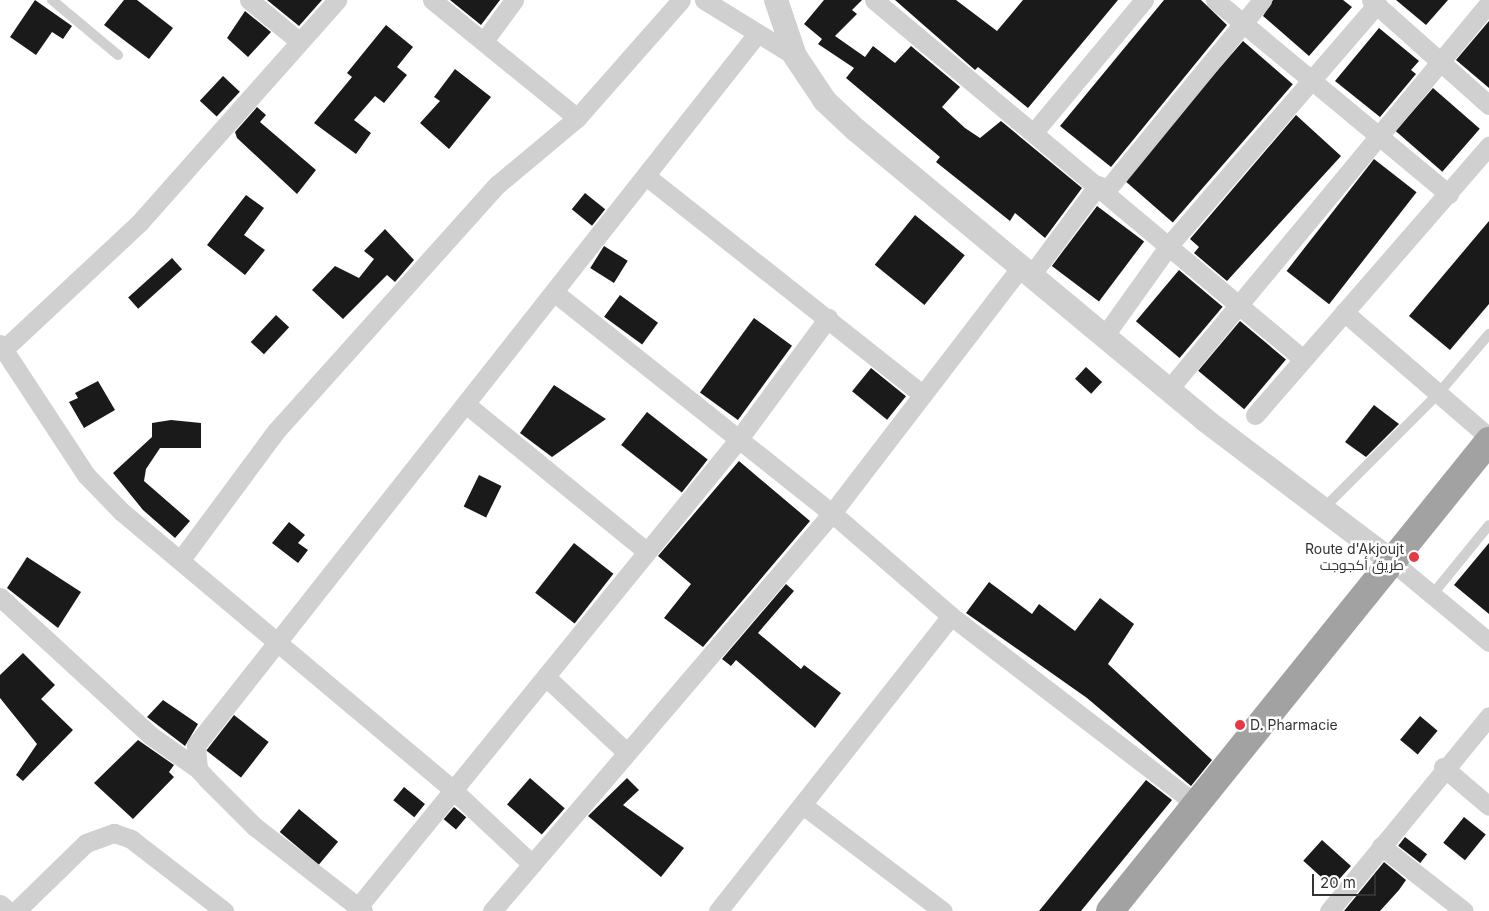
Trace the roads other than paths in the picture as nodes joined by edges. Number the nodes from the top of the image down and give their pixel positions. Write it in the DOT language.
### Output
graph roads {
  1 [pos="52,0"];
  2 [pos="248,0"];
  3 [pos="337,0"];
  4 [pos="432,0"];
  5 [pos="514,0"];
  6 [pos="681,0"];
  7 [pos="704,0"];
  8 [pos="776,0"];
  9 [pos="874,0"];
  10 [pos="1144,0"];
  11 [pos="1215,0"];
  12 [pos="1262,0"];
  13 [pos="1374,2"];
  14 [pos="1489,3"];
  15 [pos="1243,24"];
  16 [pos="757,34"];
  17 [pos="299,41"];
  18 [pos="484,41"];
  19 [pos="118,54"];
  20 [pos="794,56"];
  21 [pos="1442,62"];
  22 [pos="1313,82"];
  23 [pos="1489,106"];
  24 [pos="577,118"];
  25 [pos="1034,132"];
  26 [pos="1380,138"];
  27 [pos="1489,146"];
  28 [pos="646,176"];
  29 [pos="1102,188"];
  30 [pos="1449,194"];
  31 [pos="1170,244"];
  32 [pos="1027,270"];
  33 [pos="554,293"];
  34 [pos="1241,304"];
  35 [pos="1344,312"];
  36 [pos="828,318"];
  37 [pos="1105,335"];
  38 [pos="1488,339"];
  39 [pos="2,347"];
  40 [pos="1303,359"];
  41 [pos="1169,389"];
  42 [pos="921,393"];
  43 [pos="1438,394"];
  44 [pos="467,405"];
  45 [pos="1255,415"];
  46 [pos="1489,437"];
  47 [pos="738,440"];
  48 [pos="1489,441"];
  49 [pos="1322,510"];
  50 [pos="832,513"];
  51 [pos="1489,525"];
  52 [pos="646,551"];
  53 [pos="182,558"];
  54 [pos="1389,559"];
  55 [pos="1432,595"];
  56 [pos="0,597"];
  57 [pos="951,616"];
  58 [pos="1489,642"];
  59 [pos="281,643"];
  60 [pos="546,677"];
  61 [pos="1489,716"];
  62 [pos="625,750"];
  63 [pos="1443,767"];
  64 [pos="198,769"];
  65 [pos="452,789"];
  66 [pos="1197,805"];
  67 [pos="804,806"];
  68 [pos="1489,806"];
  69 [pos="1381,846"];
  70 [pos="532,864"];
  71 [pos="0,904"];
  72 [pos="352,907"];
  73 [pos="8,911"];
  74 [pos="16,911"];
  75 [pos="224,911"];
  76 [pos="492,911"];
  77 [pos="718,911"];
  78 [pos="943,911"];
  79 [pos="1110,911"];
  80 [pos="1329,911"];
  81 [pos="1464,911"];
  1 -- 19 [label="lane"];
  2 -- 17 [label="street"];
  3 -- 17 [label="street"];
  4 -- 18 [label="street"];
  5 -- 18 [label="street"];
  6 -- 24 [label="street"];
  7 -- 16 [label="street"];
  8 -- 20 [label="street"];
  9 -- 25 [label="street"];
  10 -- 25 [label="street"];
  11 -- 15 [label="street"];
  12 -- 15 [label="street"];
  13 -- 21 [label="street"];
  13 -- 22 [label="street"];
  14 -- 21 [label="street"];
  15 -- 22 [label="street"];
  15 -- 29 [label="street"];
  16 -- 20 [label="street"];
  16 -- 28 [label="street"];
  17 -- 39 [label="street"];
  18 -- 24 [label="street"];
  20 -- 32 [label="street"];
  21 -- 23 [label="street"];
  21 -- 26 [label="street"];
  22 -- 26 [label="street"];
  22 -- 31 [label="street"];
  24 -- 53 [label="street"];
  25 -- 29 [label="street"];
  26 -- 30 [label="street"];
  26 -- 34 [label="street"];
  27 -- 30 [label="street"];
  28 -- 33 [label="street"];
  28 -- 36 [label="street"];
  29 -- 31 [label="street"];
  29 -- 32 [label="street"];
  30 -- 35 [label="street"];
  31 -- 34 [label="street"];
  31 -- 37 [label="street"];
  32 -- 37 [label="street"];
  32 -- 42 [label="street"];
  33 -- 44 [label="street"];
  33 -- 47 [label="street"];
  34 -- 40 [label="street"];
  34 -- 41 [label="street"];
  35 -- 40 [label="street"];
  35 -- 43 [label="street"];
  36 -- 42 [label="street"];
  36 -- 47 [label="street"];
  37 -- 41 [label="street"];
  38 -- 43 [label="lane"];
  39 -- 53 [label="street"];
  40 -- 45 [label="street"];
  41 -- 49 [label="street"];
  42 -- 50 [label="street"];
  43 -- 46 [label="street"];
  43 -- 49 [label="lane"];
  44 -- 52 [label="street"];
  44 -- 59 [label="street"];
  47 -- 50 [label="street"];
  47 -- 52 [label="street"];
  48 -- 54 [label="highway"];
  49 -- 54 [label="street"];
  50 -- 57 [label="street"];
  50 -- 62 [label="street"];
  51 -- 55 [label="lane"];
  52 -- 60 [label="street"];
  53 -- 59 [label="street"];
  54 -- 55 [label="street"];
  54 -- 66 [label="highway"];
  55 -- 58 [label="street"];
  56 -- 64 [label="street"];
  57 -- 66 [label="street"];
  57 -- 67 [label="street"];
  59 -- 64 [label="street"];
  59 -- 65 [label="street"];
  60 -- 62 [label="street"];
  60 -- 65 [label="street"];
  61 -- 63 [label="street"];
  62 -- 70 [label="street"];
  63 -- 68 [label="street"];
  63 -- 69 [label="street"];
  64 -- 72 [label="street"];
  65 -- 70 [label="street"];
  65 -- 72 [label="street"];
  66 -- 79 [label="highway"];
  67 -- 77 [label="street"];
  67 -- 78 [label="street"];
  69 -- 80 [label="street"];
  69 -- 81 [label="street"];
  70 -- 76 [label="street"];
  71 -- 73 [label="street"];
  74 -- 75 [label="street"];
}
